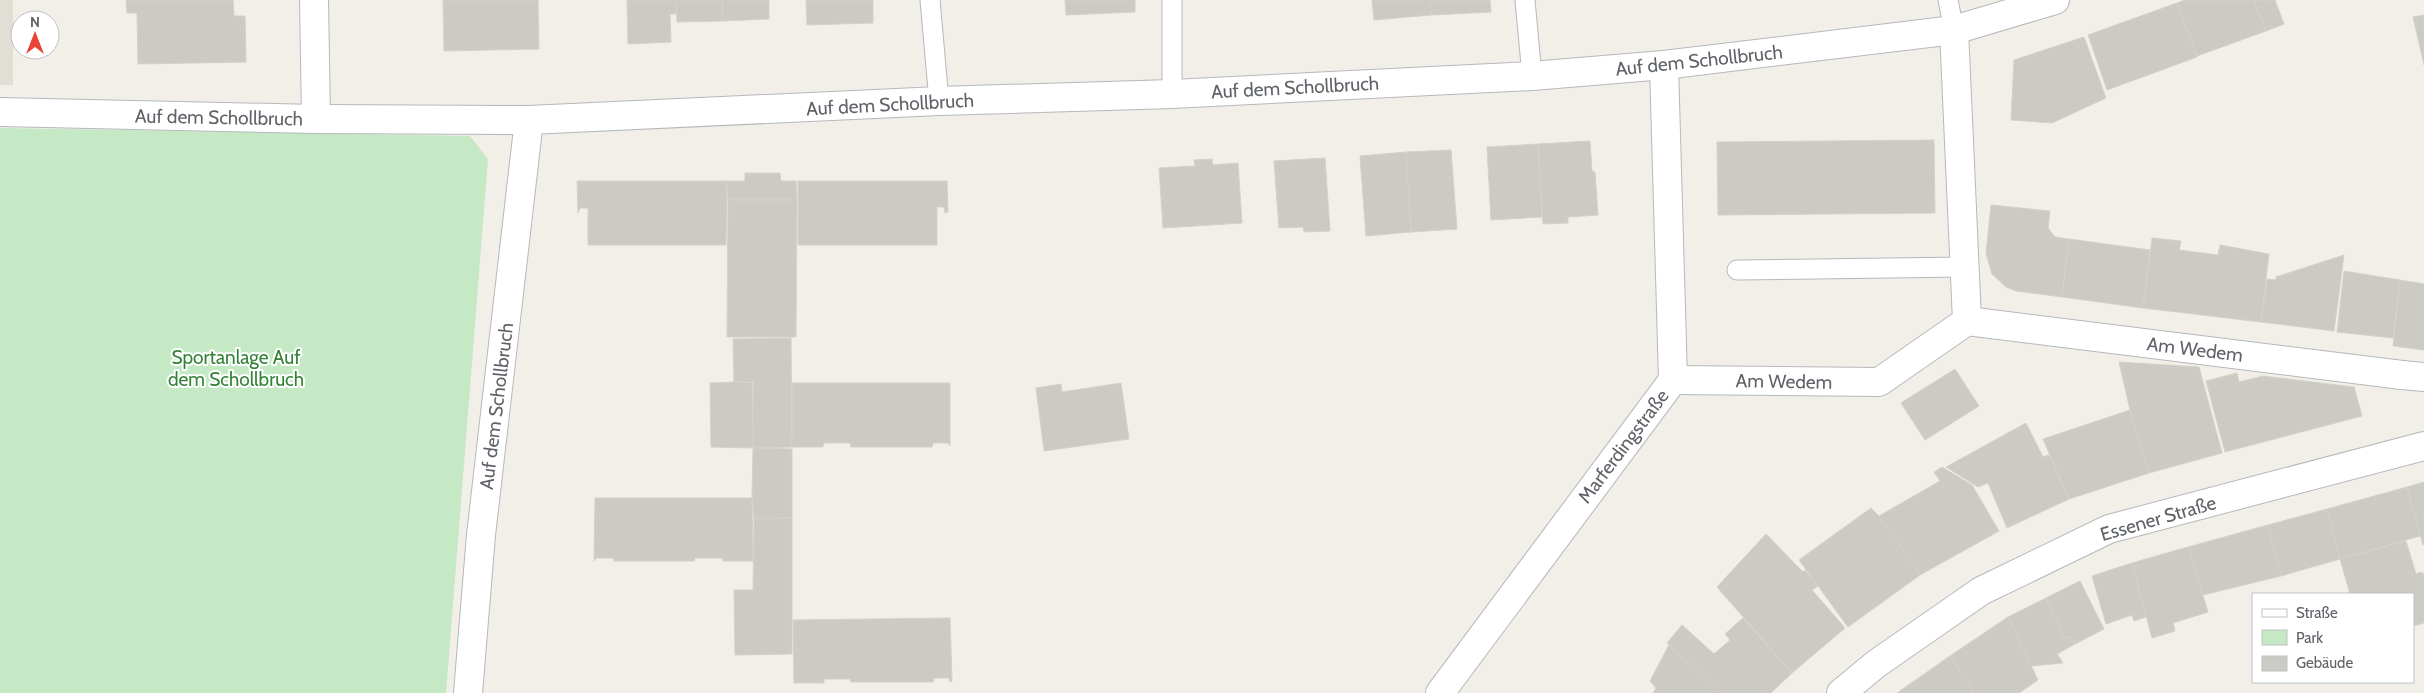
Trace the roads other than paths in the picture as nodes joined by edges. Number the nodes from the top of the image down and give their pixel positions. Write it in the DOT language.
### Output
graph roads {
  1 [pos="314,0"];
  2 [pos="930,0"];
  3 [pos="1172,0"];
  4 [pos="1525,0"];
  5 [pos="1948,0"];
  6 [pos="2055,0"];
  7 [pos="1954,30"];
  8 [pos="1664,65"];
  9 [pos="1532,76"];
  10 [pos="1172,94"];
  11 [pos="939,101"];
  12 [pos="0,112"];
  13 [pos="316,119"];
  14 [pos="529,120"];
  15 [pos="1964,267"];
  16 [pos="1737,270"];
  17 [pos="1967,321"];
  18 [pos="2413,376"];
  19 [pos="1673,380"];
  20 [pos="2424,446"];
  21 [pos="468,693"];
  22 [pos="1440,693"];
  23 [pos="1841,693"];
  1 -- 13 [label="street"];
  2 -- 11 [label="lane"];
  3 -- 10 [label="lane"];
  4 -- 9 [label="lane"];
  5 -- 7 [label="lane"];
  6 -- 7 [label="street, Auf dem Schollbruch"];
  7 -- 8 [label="street, Auf dem Schollbruch"];
  7 -- 15 [label="street"];
  8 -- 9 [label="street, Auf dem Schollbruch"];
  8 -- 19 [label="street, Marferdingstraße"];
  9 -- 10 [label="street, Auf dem Schollbruch"];
  10 -- 11 [label="street, Auf dem Schollbruch"];
  11 -- 14 [label="street, Auf dem Schollbruch"];
  12 -- 13 [label="street, Auf dem Schollbruch"];
  13 -- 14 [label="street, Auf dem Schollbruch"];
  14 -- 21 [label="street, Auf dem Schollbruch"];
  15 -- 16 [label="lane"];
  15 -- 17 [label="street"];
  17 -- 18 [label="street, Am Wedem"];
  17 -- 19 [label="street, Am Wedem"];
  19 -- 22 [label="street, Marferdingstraße"];
  20 -- 23 [label="street, Essener Straße"];
}
